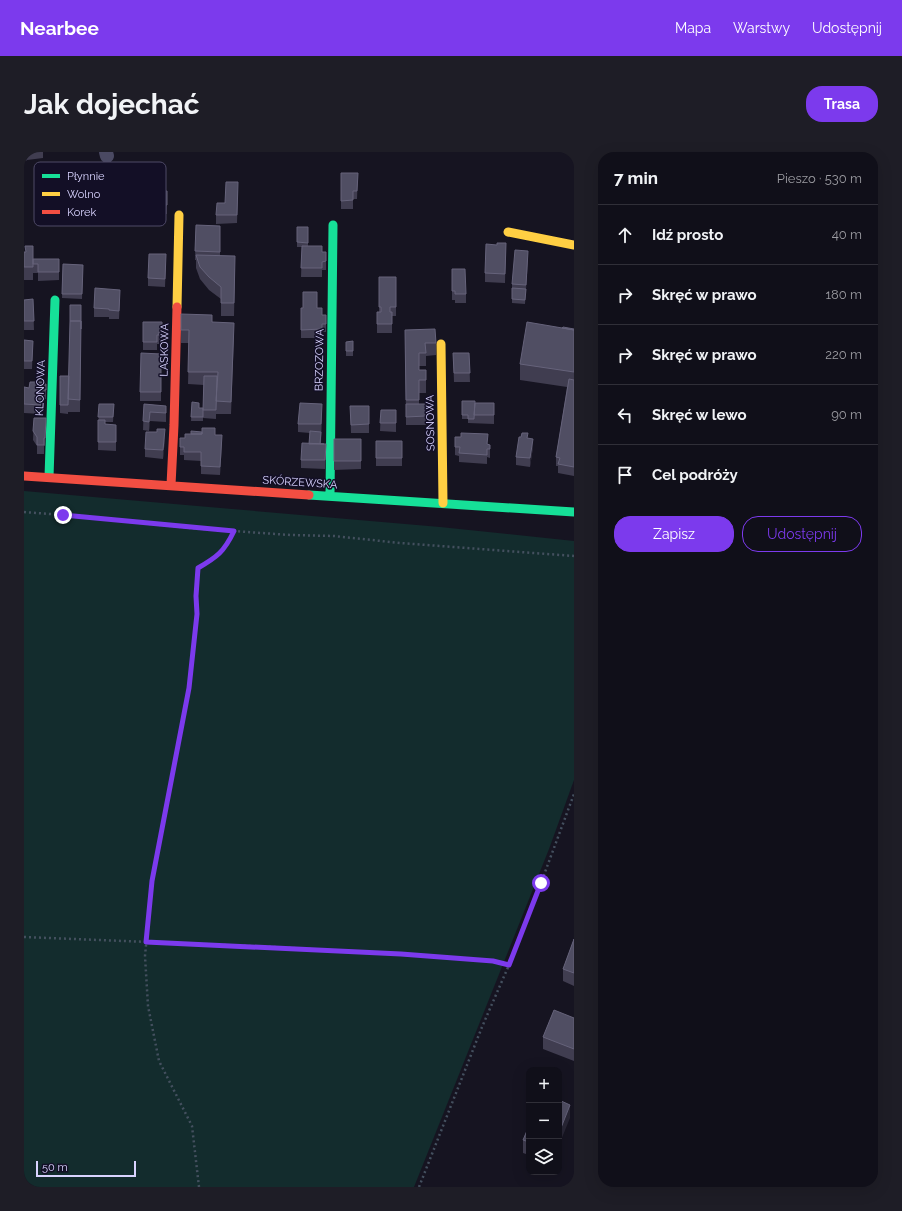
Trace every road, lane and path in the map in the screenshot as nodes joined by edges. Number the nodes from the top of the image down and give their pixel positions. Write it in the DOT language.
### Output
graph roads {
  1 [pos="179,215"];
  2 [pos="333,225"];
  3 [pos="508,232"];
  4 [pos="574,245"];
  5 [pos="55,300"];
  6 [pos="441,344"];
  7 [pos="24,476"];
  8 [pos="49,478"];
  9 [pos="171,485"];
  10 [pos="330,496"];
  11 [pos="443,503"];
  12 [pos="24,512"];
  13 [pos="574,512"];
  14 [pos="234,531"];
  15 [pos="574,556"];
  16 [pos="574,794"];
  17 [pos="24,937"];
  18 [pos="146,942"];
  19 [pos="509,965"];
  20 [pos="199,1187"];
  21 [pos="419,1187"];
  1 -- 9 [label="street, LASKOWA"];
  2 -- 10 [label="street, BRZOZOWA"];
  3 -- 4 [label="street"];
  5 -- 8 [label="street, KLONOWA"];
  6 -- 11 [label="street, SOSNOWA"];
  7 -- 8 [label="street, SKÓRZEWSKA"];
  8 -- 9 [label="street, SKÓRZEWSKA"];
  9 -- 10 [label="street, SKÓRZEWSKA"];
  10 -- 11 [label="street, SKÓRZEWSKA"];
  11 -- 13 [label="street, SKÓRZEWSKA"];
  12 -- 14 [label="path"];
  14 -- 15 [label="path"];
  14 -- 18 [label="path"];
  16 -- 19 [label="path"];
  17 -- 18 [label="path"];
  18 -- 19 [label="path"];
  18 -- 20 [label="path"];
  19 -- 21 [label="path"];
}
